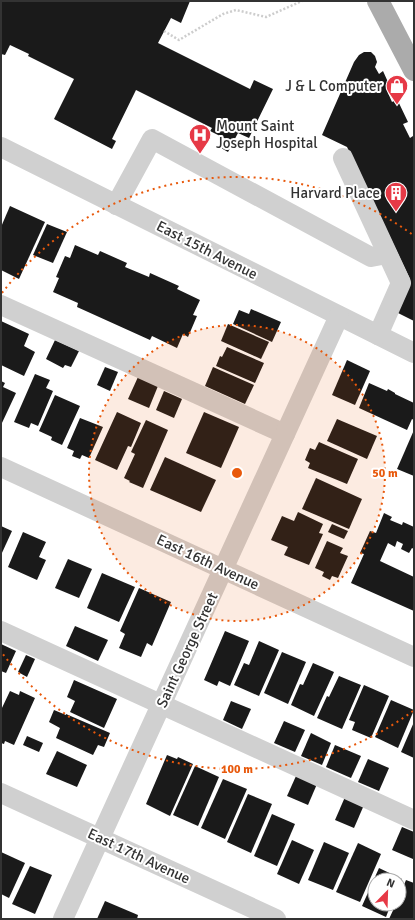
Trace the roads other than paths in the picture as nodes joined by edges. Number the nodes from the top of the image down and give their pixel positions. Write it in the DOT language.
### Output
graph roads {
  1 [pos="378,1"];
  2 [pos="414,70"];
  3 [pos="1,147"];
  4 [pos="344,158"];
  5 [pos="116,205"];
  6 [pos="387,254"];
  7 [pos="1,305"];
  8 [pos="339,316"];
  9 [pos="378,335"];
  10 [pos="414,353"];
  11 [pos="285,434"];
  12 [pos="1,467"];
  13 [pos="224,570"];
  14 [pos="1,631"];
  15 [pos="414,657"];
  16 [pos="162,704"];
  17 [pos="1,793"];
  18 [pos="414,820"];
  19 [pos="100,838"];
  20 [pos="63,919"];
  21 [pos="276,919"];
  1 -- 2 [label="main road"];
  3 -- 5 [label="street, East 15th Avenue"];
  4 -- 6 [label="street"];
  5 -- 6 [label="street"];
  5 -- 8 [label="street, East 15th Avenue"];
  6 -- 9 [label="street"];
  7 -- 11 [label="street"];
  8 -- 9 [label="street, East 15th Avenue"];
  8 -- 11 [label="street, Saint George Street"];
  9 -- 10 [label="street, East 15th Avenue"];
  11 -- 13 [label="street, Saint George Street"];
  12 -- 13 [label="street, East 16th Avenue"];
  13 -- 15 [label="street, East 16th Avenue"];
  13 -- 16 [label="street, Saint George Street"];
  14 -- 16 [label="street"];
  16 -- 18 [label="street"];
  16 -- 19 [label="street, Saint George Street"];
  17 -- 19 [label="street, East 17th Avenue"];
  19 -- 20 [label="street, Saint George Street"];
  19 -- 21 [label="street, East 17th Avenue"];
}
